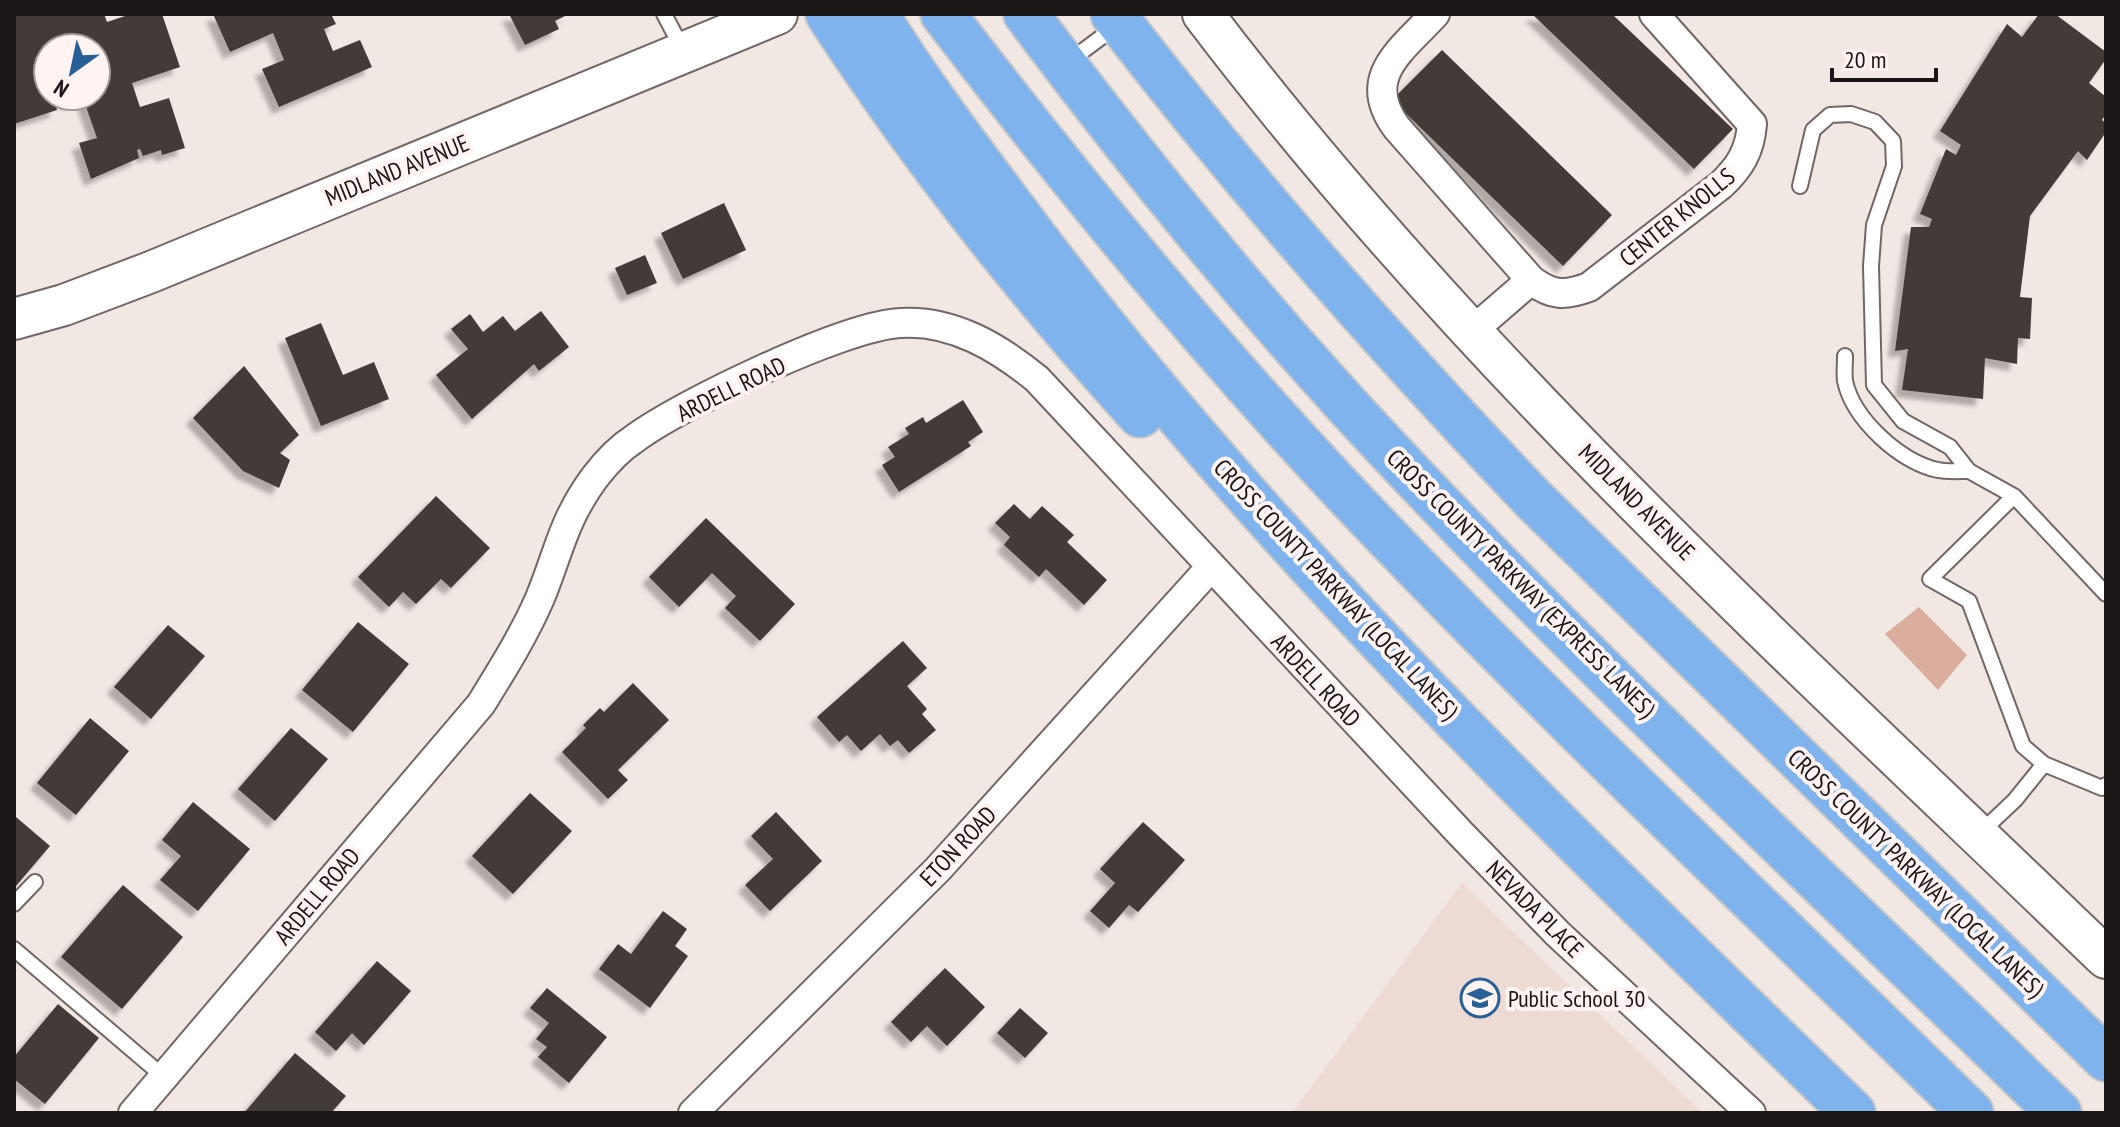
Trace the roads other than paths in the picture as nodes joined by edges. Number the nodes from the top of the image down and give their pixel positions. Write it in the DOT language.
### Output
graph roads {
  1 [pos="664,14"];
  2 [pos="777,14"];
  3 [pos="828,14"];
  4 [pos="943,14"];
  5 [pos="1026,14"];
  6 [pos="1203,14"];
  7 [pos="1435,14"];
  8 [pos="1654,14"];
  9 [pos="1121,17"];
  10 [pos="874,36"];
  11 [pos="685,54"];
  12 [pos="1064,64"];
  13 [pos="1800,186"];
  14 [pos="1531,280"];
  15 [pos="14,319"];
  16 [pos="1471,332"];
  17 [pos="1845,356"];
  18 [pos="1969,471"];
  19 [pos="2014,496"];
  20 [pos="1211,567"];
  21 [pos="2106,594"];
  22 [pos="2044,764"];
  23 [pos="2106,785"];
  24 [pos="1461,834"];
  25 [pos="1978,835"];
  26 [pos="35,882"];
  27 [pos="14,904"];
  28 [pos="14,949"];
  29 [pos="2106,958"];
  30 [pos="2106,1059"];
  31 [pos="164,1077"];
  32 [pos="133,1113"];
  33 [pos="693,1113"];
  34 [pos="1751,1113"];
  35 [pos="1853,1113"];
  36 [pos="1971,1113"];
  37 [pos="2059,1113"];
  1 -- 11 [label="lane"];
  2 -- 11 [label="street, MIDLAND AVENUE"];
  3 -- 10 [label="highway"];
  4 -- 36 [label="highway"];
  5 -- 12 [label="highway, CROSS COUNTY PARKWAY (EXPRESS LANES)"];
  6 -- 16 [label="street, MIDLAND AVENUE"];
  7 -- 14 [label="street, CENTER KNOLLS"];
  8 -- 14 [label="street, CENTER KNOLLS"];
  9 -- 12 [label="lane"];
  9 -- 30 [label="highway, CROSS COUNTY PARKWAY (LOCAL LANES)"];
  10 -- 35 [label="highway"];
  11 -- 15 [label="street, MIDLAND AVENUE"];
  12 -- 37 [label="highway, CROSS COUNTY PARKWAY (EXPRESS LANES)"];
  13 -- 18 [label="lane"];
  14 -- 16 [label="street"];
  16 -- 25 [label="street, MIDLAND AVENUE"];
  17 -- 18 [label="lane"];
  18 -- 19 [label="lane"];
  19 -- 21 [label="lane"];
  19 -- 22 [label="lane"];
  20 -- 24 [label="street, ARDELL ROAD"];
  20 -- 31 [label="street, ARDELL ROAD"];
  20 -- 33 [label="street, ETON ROAD"];
  22 -- 23 [label="lane"];
  22 -- 25 [label="lane"];
  24 -- 34 [label="street, NEVADA PLACE"];
  25 -- 29 [label="street, MIDLAND AVENUE"];
  26 -- 27 [label="lane"];
  28 -- 31 [label="lane"];
  31 -- 32 [label="street, ARDELL ROAD"];
}
